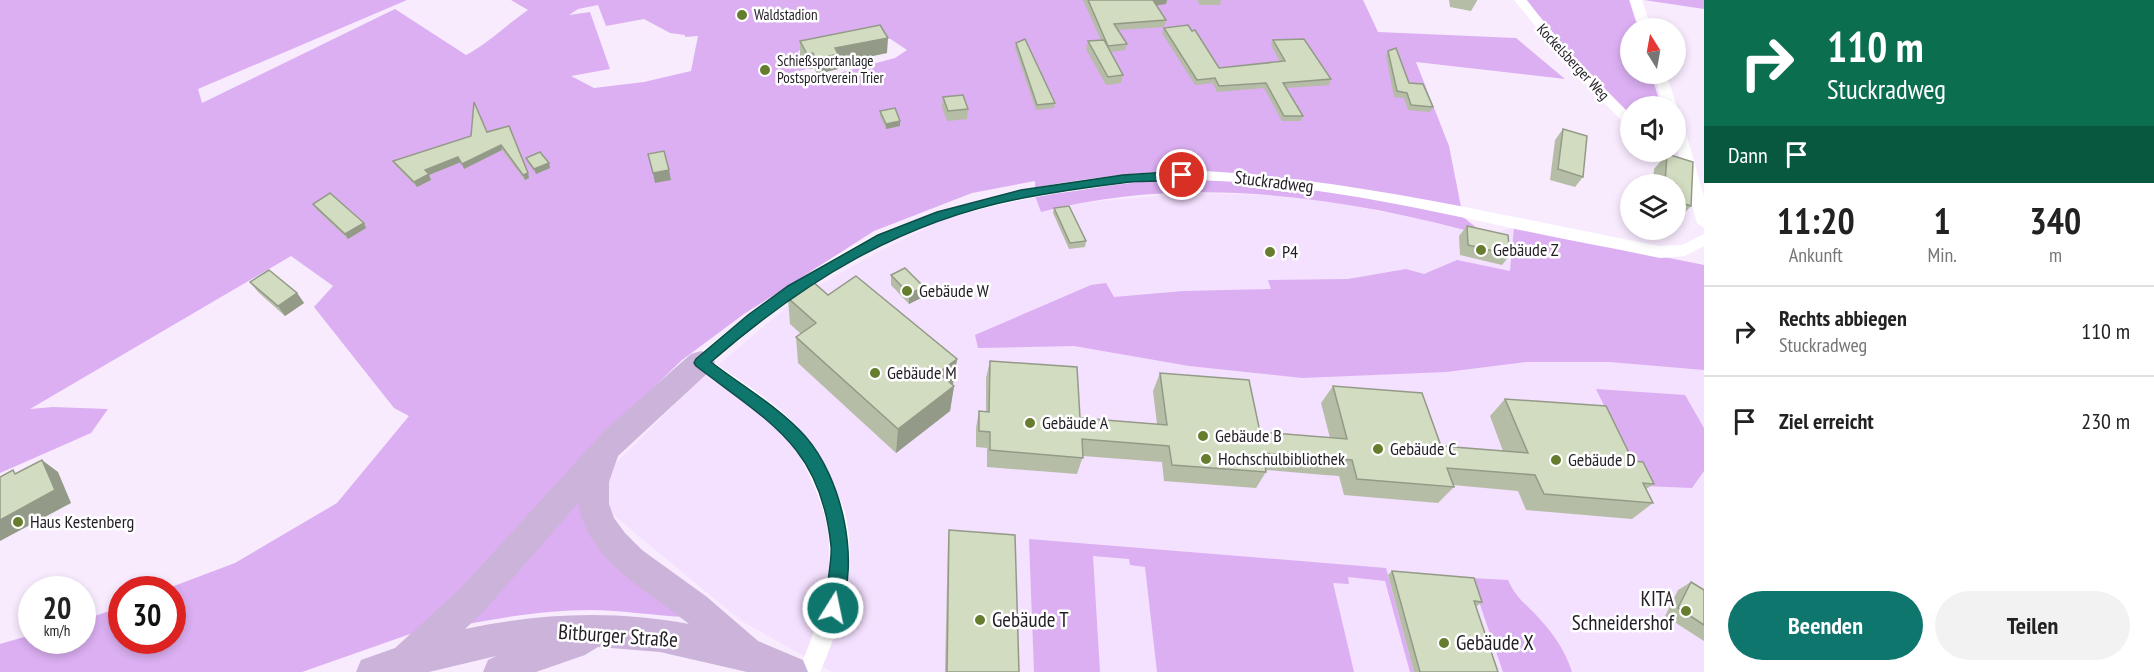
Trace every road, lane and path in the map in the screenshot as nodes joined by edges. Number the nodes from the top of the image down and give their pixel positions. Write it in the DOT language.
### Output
graph roads {
  1 [pos="1520,0"];
  2 [pos="1636,0"];
  3 [pos="1642,18"];
  4 [pos="1620,112"];
  5 [pos="1686,158"];
  6 [pos="1679,162"];
  7 [pos="1689,169"];
  8 [pos="1704,223"];
  9 [pos="1704,239"];
  10 [pos="701,363"];
  11 [pos="616,438"];
  12 [pos="607,631"];
  13 [pos="748,654"];
  14 [pos="806,666"];
  15 [pos="389,667"];
  16 [pos="500,672"];
  1 -- 4 [label="street, Kockelsberger Weg"];
  2 -- 3 [label="street"];
  5 -- 7 [label="street"];
  6 -- 7 [label="street"];
  7 -- 8 [label="street"];
  9 -- 10 [label="street, Stuckradweg"];
  10 -- 11 [label="main road"];
  10 -- 14 [label="street"];
  11 -- 13 [label="main road"];
  11 -- 15 [label="main road"];
  12 -- 13 [label="main road, Bitburger Straße"];
  12 -- 15 [label="main road, Bitburger Straße"];
  12 -- 16 [label="main road"];
  13 -- 14 [label="main road, Bitburger Straße"];
}
